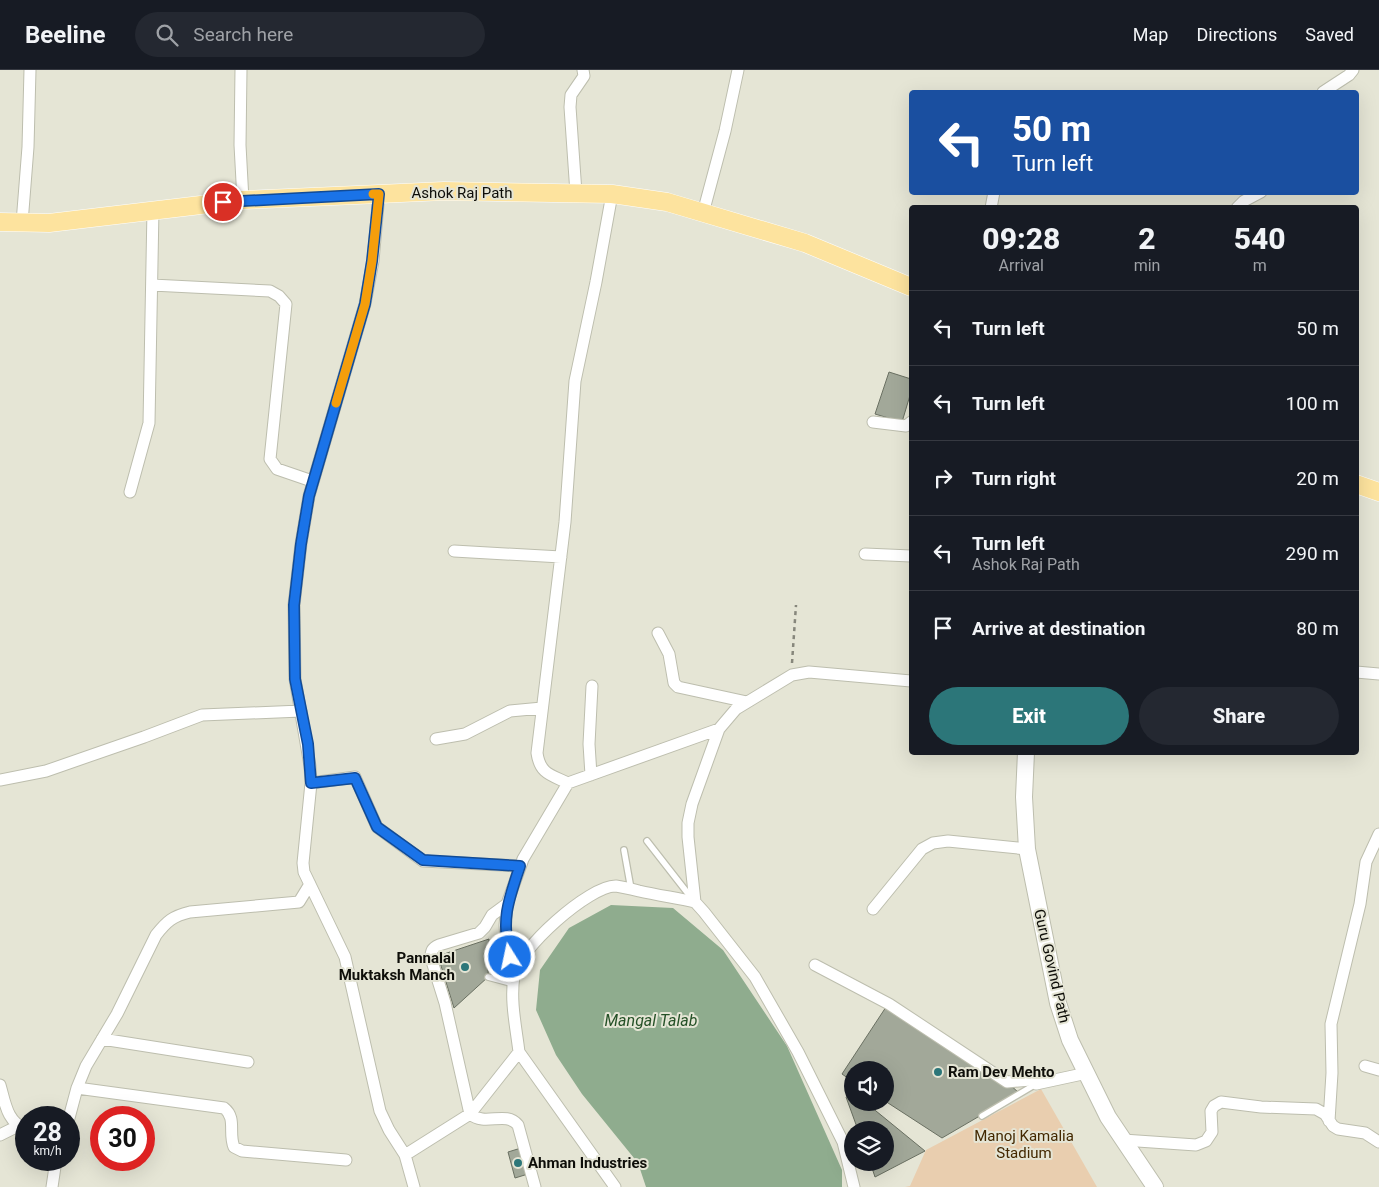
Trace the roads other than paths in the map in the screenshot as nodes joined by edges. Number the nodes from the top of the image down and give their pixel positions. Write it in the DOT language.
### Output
graph roads {
  1 [pos="30,70"];
  2 [pos="241,70"];
  3 [pos="583,70"];
  4 [pos="738,70"];
  5 [pos="1353,70"];
  6 [pos="1326,90"];
  7 [pos="576,193"];
  8 [pos="379,194"];
  9 [pos="612,194"];
  10 [pos="1255,195"];
  11 [pos="243,200"];
  12 [pos="1240,205"];
  13 [pos="153,209"];
  14 [pos="703,213"];
  15 [pos="0,222"];
  16 [pos="22,222"];
  17 [pos="152,285"];
  18 [pos="909,286"];
  19 [pos="872,422"];
  20 [pos="909,424"];
  21 [pos="312,481"];
  22 [pos="1359,485"];
  23 [pos="130,492"];
  24 [pos="1379,492"];
  25 [pos="454,551"];
  26 [pos="865,554"];
  27 [pos="909,556"];
  28 [pos="561,557"];
  29 [pos="658,633"];
  30 [pos="1359,672"];
  31 [pos="1379,674"];
  32 [pos="909,681"];
  33 [pos="592,686"];
  34 [pos="747,702"];
  35 [pos="542,708"];
  36 [pos="301,711"];
  37 [pos="719,729"];
  38 [pos="436,739"];
  39 [pos="1026,755"];
  40 [pos="591,775"];
  41 [pos="0,780"];
  42 [pos="311,783"];
  43 [pos="568,784"];
  44 [pos="1379,834"];
  45 [pos="646,841"];
  46 [pos="1027,849"];
  47 [pos="624,850"];
  48 [pos="520,866"];
  49 [pos="310,884"];
  50 [pos="631,889"];
  51 [pos="695,902"];
  52 [pos="507,904"];
  53 [pos="873,909"];
  54 [pos="815,965"];
  55 [pos="488,977"];
  56 [pos="514,979"];
  57 [pos="102,1039"];
  58 [pos="519,1052"];
  59 [pos="248,1062"];
  60 [pos="1365,1066"];
  61 [pos="1379,1070"];
  62 [pos="1086,1073"];
  63 [pos="1036,1084"];
  64 [pos="0,1085"];
  65 [pos="77,1088"];
  66 [pos="72,1106"];
  67 [pos="470,1114"];
  68 [pos="982,1116"];
  69 [pos="1329,1121"];
  70 [pos="15,1123"];
  71 [pos="15,1130"];
  72 [pos="0,1135"];
  73 [pos="1123,1140"];
  74 [pos="1379,1142"];
  75 [pos="405,1155"];
  76 [pos="346,1160"];
  77 [pos="54,1171"];
  78 [pos="52,1187"];
  79 [pos="414,1187"];
  80 [pos="535,1187"];
  81 [pos="615,1187"];
  82 [pos="854,1187"];
  83 [pos="1155,1187"];
  1 -- 16 [label="street"];
  2 -- 11 [label="street"];
  3 -- 7 [label="street"];
  4 -- 14 [label="street"];
  5 -- 6 [label="street"];
  7 -- 8 [label="main road, Ashok Raj Path"];
  7 -- 9 [label="main road, Ashok Raj Path"];
  8 -- 11 [label="main road, Ashok Raj Path"];
  8 -- 21 [label="street"];
  9 -- 14 [label="main road, Ashok Raj Path"];
  9 -- 28 [label="street"];
  10 -- 12 [label="street"];
  11 -- 13 [label="main road, Ashok Raj Path"];
  13 -- 16 [label="main road, Ashok Raj Path"];
  13 -- 17 [label="street"];
  14 -- 18 [label="main road, Ashok Raj Path"];
  15 -- 16 [label="main road, Ashok Raj Path"];
  17 -- 21 [label="street"];
  17 -- 23 [label="street"];
  19 -- 20 [label="street"];
  21 -- 36 [label="street"];
  22 -- 24 [label="main road"];
  25 -- 28 [label="street"];
  26 -- 27 [label="street"];
  28 -- 35 [label="street"];
  29 -- 34 [label="street"];
  30 -- 31 [label="street"];
  32 -- 34 [label="street"];
  33 -- 40 [label="street"];
  34 -- 37 [label="street"];
  35 -- 38 [label="street"];
  35 -- 43 [label="street"];
  36 -- 41 [label="street"];
  36 -- 42 [label="street"];
  37 -- 40 [label="street"];
  37 -- 51 [label="street"];
  39 -- 46 [label="street, Guru Govind Path"];
  40 -- 43 [label="street"];
  42 -- 48 [label="street"];
  42 -- 49 [label="street"];
  43 -- 48 [label="street"];
  44 -- 69 [label="street"];
  45 -- 51 [label="lane"];
  46 -- 53 [label="street"];
  46 -- 62 [label="street, Guru Govind Path"];
  47 -- 50 [label="lane"];
  48 -- 52 [label="street"];
  49 -- 57 [label="street"];
  49 -- 75 [label="street"];
  50 -- 51 [label="street"];
  50 -- 56 [label="street"];
  51 -- 82 [label="street"];
  52 -- 56 [label="street"];
  52 -- 67 [label="street"];
  54 -- 63 [label="street"];
  55 -- 56 [label="lane"];
  56 -- 58 [label="street"];
  57 -- 59 [label="street"];
  57 -- 65 [label="street"];
  58 -- 67 [label="street"];
  58 -- 81 [label="street"];
  60 -- 61 [label="street"];
  62 -- 63 [label="street"];
  62 -- 73 [label="street, Guru Govind Path"];
  63 -- 68 [label="lane"];
  64 -- 70 [label="street"];
  65 -- 66 [label="street"];
  65 -- 76 [label="street"];
  67 -- 75 [label="street"];
  67 -- 80 [label="street"];
  69 -- 73 [label="street"];
  69 -- 74 [label="street"];
  71 -- 72 [label="street"];
  73 -- 83 [label="street, Guru Govind Path"];
  75 -- 79 [label="street"];
  77 -- 78 [label="street"];
}
